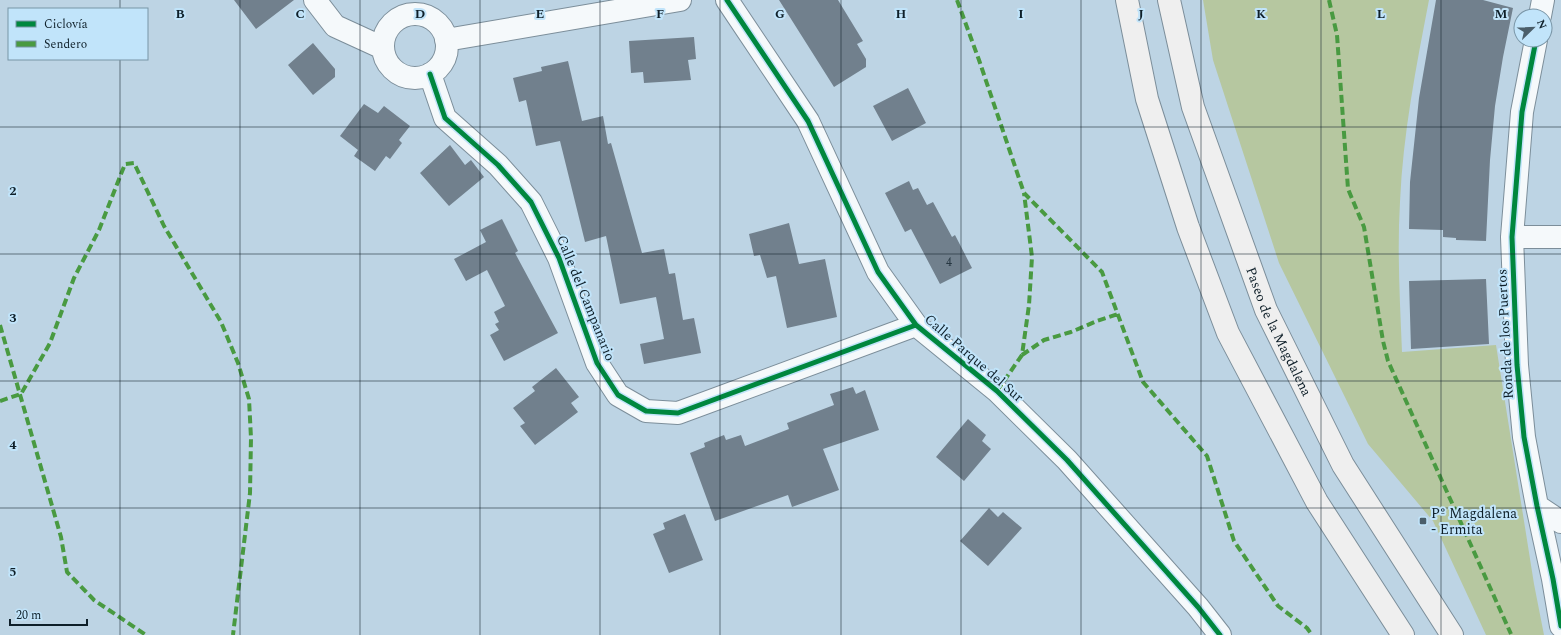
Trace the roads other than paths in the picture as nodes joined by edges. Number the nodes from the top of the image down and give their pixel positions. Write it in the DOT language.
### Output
graph roads {
  1 [pos="315,0"];
  2 [pos="680,0"];
  3 [pos="727,0"];
  4 [pos="1127,0"];
  5 [pos="1169,0"];
  6 [pos="415,7"];
  7 [pos="446,40"];
  8 [pos="383,48"];
  9 [pos="1534,48"];
  10 [pos="430,74"];
  11 [pos="1512,237"];
  12 [pos="1561,237"];
  13 [pos="916,325"];
  14 [pos="1537,506"];
  15 [pos="1561,522"];
  16 [pos="1561,626"];
  17 [pos="1561,629"];
  18 [pos="1220,635"];
  19 [pos="1403,635"];
  20 [pos="1452,635"];
  21 [pos="1559,635"];
  1 -- 8 [label="street"];
  2 -- 7 [label="street"];
  3 -- 13 [label="street, Calle Parque del Sur"];
  4 -- 19 [label="main road"];
  5 -- 20 [label="main road, Paseo de la Magdalena"];
  6 -- 7 [label="street"];
  6 -- 8 [label="street"];
  7 -- 10 [label="street"];
  8 -- 10 [label="street"];
  9 -- 11 [label="street, Ronda de los Puertos"];
  10 -- 13 [label="street, Calle del Campanario"];
  11 -- 12 [label="street"];
  11 -- 14 [label="street, Ronda de los Puertos"];
  13 -- 18 [label="street, Calle Parque del Sur"];
  14 -- 15 [label="street"];
  14 -- 16 [label="street, Ronda de los Puertos"];
  17 -- 21 [label="street"];
}
